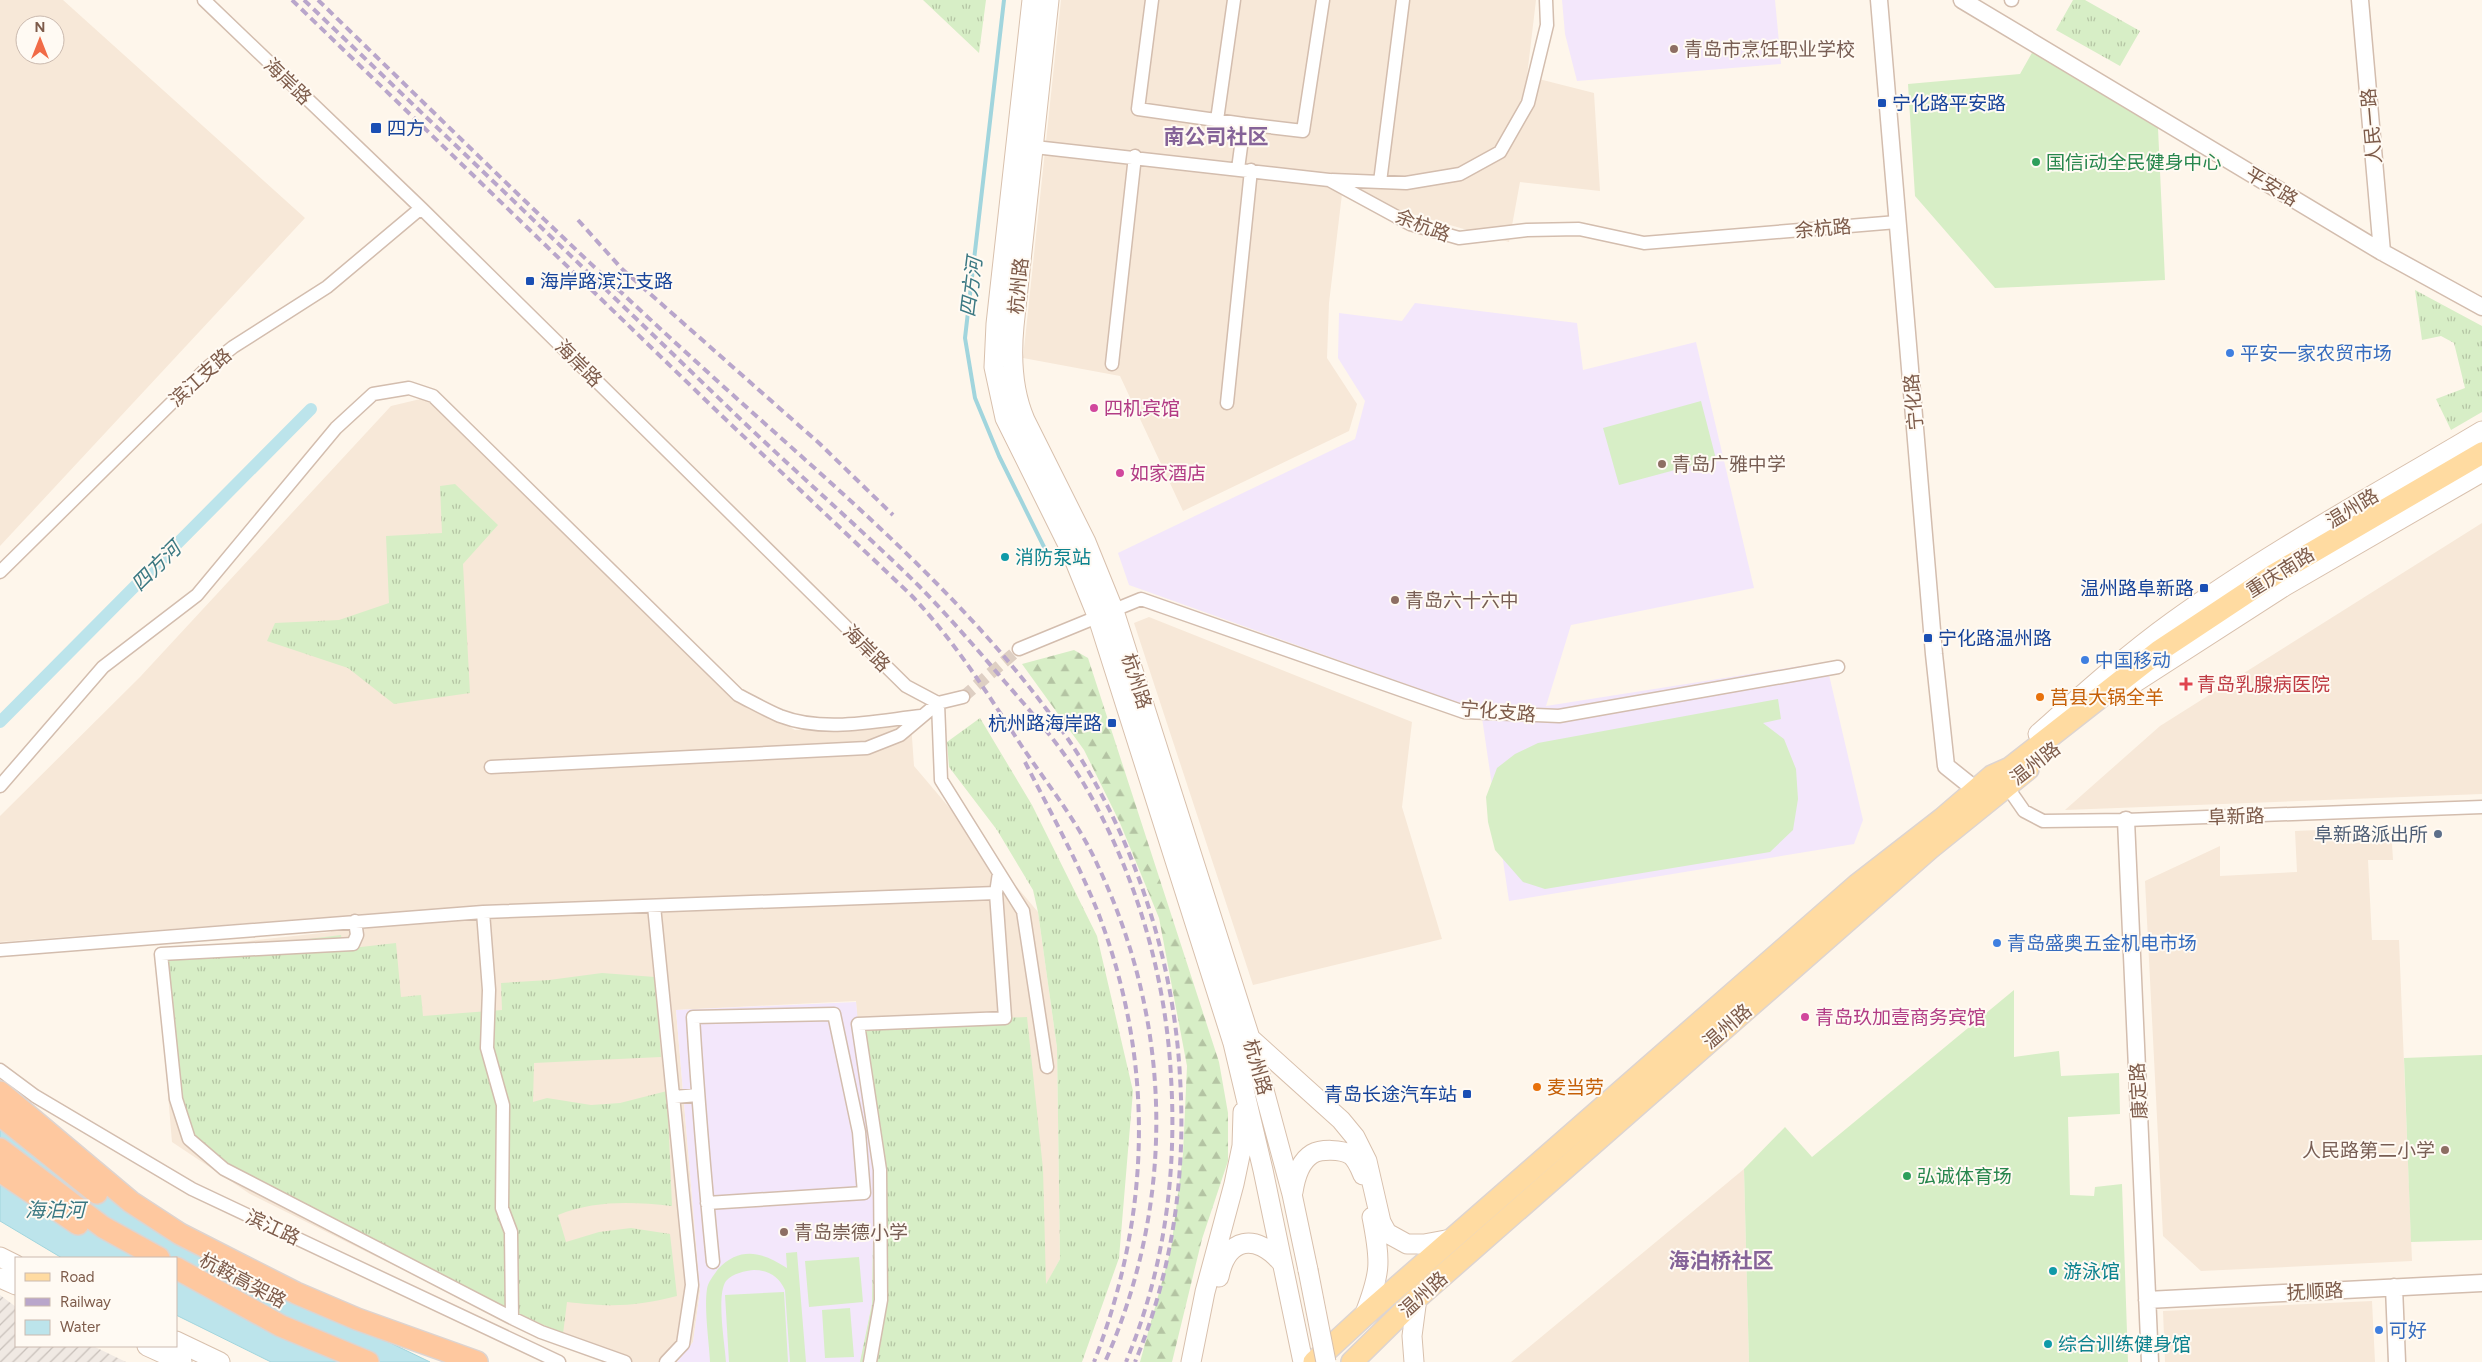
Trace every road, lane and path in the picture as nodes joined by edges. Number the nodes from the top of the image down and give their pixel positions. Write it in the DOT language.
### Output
graph roads {
  1 [pos="204,0"];
  2 [pos="1032,0"];
  3 [pos="1049,0"];
  4 [pos="1152,0"];
  5 [pos="1234,0"];
  6 [pos="1323,0"];
  7 [pos="1403,0"];
  8 [pos="1546,0"];
  9 [pos="1879,0"];
  10 [pos="1962,0"];
  11 [pos="2360,0"];
  12 [pos="1217,120"];
  13 [pos="1244,124"];
  14 [pos="1025,145"];
  15 [pos="1135,156"];
  16 [pos="1238,169"];
  17 [pos="1251,170"];
  18 [pos="1329,180"];
  19 [pos="1380,182"];
  20 [pos="421,208"];
  21 [pos="1897,222"];
  22 [pos="2382,252"];
  23 [pos="2482,307"];
  24 [pos="1112,364"];
  25 [pos="1227,403"];
  26 [pos="2482,431"];
  27 [pos="2482,453"];
  28 [pos="2482,472"];
  29 [pos="0,572"];
  30 [pos="1106,614"];
  31 [pos="1019,649"];
  32 [pos="2159,651"];
  33 [pos="1838,667"];
  34 [pos="963,697"];
  35 [pos="2110,699"];
  36 [pos="938,703"];
  37 [pos="921,716"];
  38 [pos="491,767"];
  39 [pos="1991,784"];
  40 [pos="0,786"];
  41 [pos="2482,807"];
  42 [pos="2126,820"];
  43 [pos="999,873"];
  44 [pos="996,894"];
  45 [pos="654,906"];
  46 [pos="483,912"];
  47 [pos="355,921"];
  48 [pos="0,950"];
  49 [pos="1250,1038"];
  50 [pos="1047,1067"];
  51 [pos="0,1070"];
  52 [pos="1244,1086"];
  53 [pos="0,1092"];
  54 [pos="698,1095"];
  55 [pos="674,1097"];
  56 [pos="0,1115"];
  57 [pos="0,1150"];
  58 [pos="0,1171"];
  59 [pos="1292,1194"];
  60 [pos="707,1203"];
  61 [pos="1451,1239"];
  62 [pos="131,1257"];
  63 [pos="157,1257"];
  64 [pos="714,1262"];
  65 [pos="178,1269"];
  66 [pos="1283,1271"];
  67 [pos="0,1278"];
  68 [pos="2482,1283"];
  69 [pos="178,1284"];
  70 [pos="15,1285"];
  71 [pos="2394,1287"];
  72 [pos="1417,1298"];
  73 [pos="2147,1300"];
  74 [pos="1364,1316"];
  75 [pos="512,1318"];
  76 [pos="178,1342"];
  77 [pos="149,1347"];
  78 [pos="182,1362"];
  79 [pos="220,1362"];
  80 [pos="345,1362"];
  81 [pos="368,1362"];
  82 [pos="430,1362"];
  83 [pos="477,1362"];
  84 [pos="558,1362"];
  85 [pos="625,1362"];
  86 [pos="666,1362"];
  87 [pos="870,1362"];
  88 [pos="1191,1362"];
  89 [pos="1202,1362"];
  90 [pos="1303,1362"];
  91 [pos="1314,1362"];
  92 [pos="1326,1362"];
  93 [pos="1352,1362"];
  94 [pos="1414,1362"];
  95 [pos="2150,1362"];
  96 [pos="2397,1362"];
  1 -- 20 [label="street, 海岸路"];
  2 -- 14 [label="main road, 杭州路"];
  3 -- 14 [label="main road, 杭州路"];
  4 -- 12 [label="street"];
  5 -- 12 [label="street"];
  6 -- 13 [label="street"];
  7 -- 19 [label="street"];
  8 -- 19 [label="street"];
  9 -- 21 [label="street, 宁化路"];
  10 -- 22 [label="street, 平安路"];
  11 -- 22 [label="street, 人民一路"];
  12 -- 13 [label="street"];
  13 -- 16 [label="street"];
  14 -- 15 [label="street, 余杭路"];
  14 -- 30 [label="main road, 杭州路"];
  15 -- 16 [label="street, 余杭路"];
  15 -- 24 [label="street"];
  16 -- 17 [label="street, 余杭路"];
  17 -- 18 [label="street, 余杭路"];
  17 -- 25 [label="street"];
  18 -- 19 [label="street"];
  18 -- 21 [label="street, 余杭路"];
  20 -- 29 [label="street, 滨江支路"];
  20 -- 36 [label="street, 海岸路"];
  21 -- 39 [label="street, 宁化路"];
  22 -- 23 [label="street, 平安路"];
  26 -- 39 [label="main road, 温州路"];
  27 -- 32 [label="main road, 重庆南路"];
  28 -- 35 [label="main road, 温州路"];
  30 -- 31 [label="street"];
  30 -- 33 [label="street, 宁化支路"];
  30 -- 49 [label="main road, 杭州路"];
  30 -- 52 [label="main road, 杭州路"];
  32 -- 35 [label="main road, 温州路"];
  32 -- 39 [label="main road, 温州路"];
  34 -- 36 [label="street"];
  35 -- 39 [label="main road, 温州路"];
  36 -- 37 [label="street"];
  36 -- 43 [label="street"];
  37 -- 38 [label="street"];
  37 -- 40 [label="street"];
  39 -- 42 [label="street, 阜新路"];
  39 -- 61 [label="main road, 温州路"];
  39 -- 72 [label="main road, 温州路"];
  41 -- 42 [label="street, 阜新路"];
  42 -- 73 [label="street, 康定路"];
  43 -- 44 [label="street"];
  43 -- 50 [label="street"];
  44 -- 45 [label="street"];
  44 -- 87 [label="street"];
  45 -- 46 [label="street"];
  45 -- 55 [label="street"];
  46 -- 47 [label="street"];
  46 -- 75 [label="street"];
  47 -- 48 [label="street"];
  47 -- 75 [label="street"];
  49 -- 59 [label="main road, 杭州路"];
  49 -- 61 [label="main road"];
  51 -- 84 [label="street, 滨江路"];
  52 -- 66 [label="main road, 杭州路"];
  52 -- 88 [label="main road"];
  53 -- 83 [label="highway"];
  54 -- 55 [label="street"];
  54 -- 60 [label="street"];
  54 -- 60 [label="street"];
  55 -- 86 [label="street"];
  56 -- 82 [label="highway, 杭鞍高架路"];
  57 -- 63 [label="highway"];
  58 -- 62 [label="highway"];
  59 -- 74 [label="main road"];
  59 -- 92 [label="main road, 杭州路, bridge"];
  60 -- 64 [label="street"];
  61 -- 74 [label="main road, 温州路"];
  65 -- 81 [label="highway, 杭鞍高架路"];
  66 -- 89 [label="main road"];
  66 -- 90 [label="main road, 杭州路"];
  67 -- 70 [label="main road"];
  68 -- 71 [label="street, 抚顺路"];
  69 -- 80 [label="highway"];
  71 -- 73 [label="street, 抚顺路"];
  71 -- 96 [label="street"];
  72 -- 93 [label="main road, 温州路"];
  72 -- 94 [label="main road"];
  73 -- 95 [label="street, 康定路"];
  74 -- 91 [label="main road, 温州路"];
  75 -- 85 [label="street"];
  76 -- 79 [label="main road"];
  77 -- 78 [label="main road"];
}
